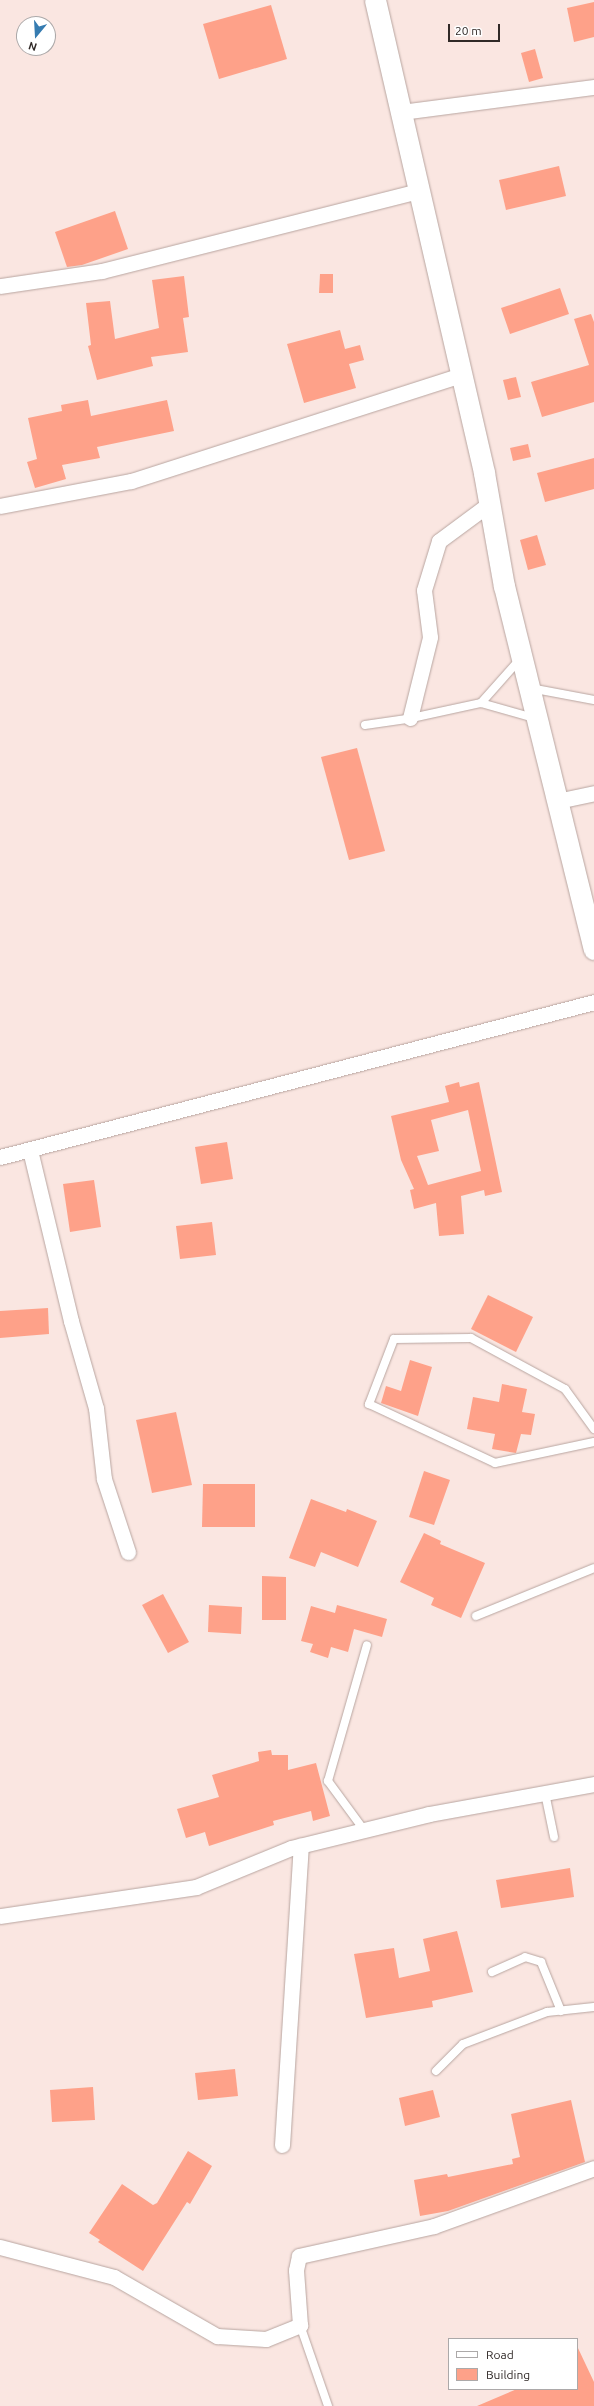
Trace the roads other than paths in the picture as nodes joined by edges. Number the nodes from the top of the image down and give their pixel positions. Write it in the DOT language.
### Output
graph roads {
  1 [pos="375,0"];
  2 [pos="594,87"];
  3 [pos="401,112"];
  4 [pos="419,191"];
  5 [pos="0,286"];
  6 [pos="461,375"];
  7 [pos="489,504"];
  8 [pos="0,506"];
  9 [pos="522,657"];
  10 [pos="529,688"];
  11 [pos="594,700"];
  12 [pos="481,703"];
  13 [pos="410,718"];
  14 [pos="537,719"];
  15 [pos="365,725"];
  16 [pos="594,793"];
  17 [pos="557,801"];
  18 [pos="594,949"];
  19 [pos="594,1002"];
  20 [pos="30,1150"];
  21 [pos="0,1157"];
  22 [pos="594,1429"];
  23 [pos="594,1442"];
  24 [pos="128,1552"];
  25 [pos="594,1568"];
  26 [pos="476,1616"];
  27 [pos="367,1645"];
  28 [pos="594,1784"];
  29 [pos="545,1793"];
  30 [pos="364,1830"];
  31 [pos="554,1837"];
  32 [pos="301,1846"];
  33 [pos="0,1916"];
  34 [pos="492,1972"];
  35 [pos="594,2007"];
  36 [pos="561,2010"];
  37 [pos="436,2071"];
  38 [pos="282,2145"];
  39 [pos="594,2168"];
  40 [pos="0,2247"];
  41 [pos="300,2325"];
  42 [pos="328,2406"];
  1 -- 3 [label="main road"];
  2 -- 3 [label="street"];
  3 -- 4 [label="main road"];
  4 -- 5 [label="street"];
  4 -- 6 [label="main road"];
  6 -- 7 [label="main road"];
  6 -- 8 [label="street"];
  7 -- 9 [label="main road"];
  7 -- 13 [label="street"];
  9 -- 10 [label="main road"];
  9 -- 12 [label="lane"];
  10 -- 11 [label="lane"];
  10 -- 14 [label="main road"];
  12 -- 13 [label="lane"];
  12 -- 14 [label="lane"];
  13 -- 15 [label="lane"];
  14 -- 17 [label="main road"];
  16 -- 17 [label="street"];
  17 -- 18 [label="main road"];
  19 -- 20 [label="street"];
  20 -- 21 [label="street"];
  20 -- 24 [label="street"];
  22 -- 23 [label="lane"];
  25 -- 26 [label="lane"];
  27 -- 30 [label="lane"];
  28 -- 29 [label="street"];
  29 -- 30 [label="street"];
  29 -- 31 [label="lane"];
  30 -- 32 [label="street"];
  32 -- 33 [label="street"];
  32 -- 38 [label="street"];
  34 -- 36 [label="lane"];
  35 -- 36 [label="lane"];
  36 -- 37 [label="lane"];
  39 -- 41 [label="street"];
  40 -- 41 [label="street"];
  41 -- 42 [label="lane"];
}
